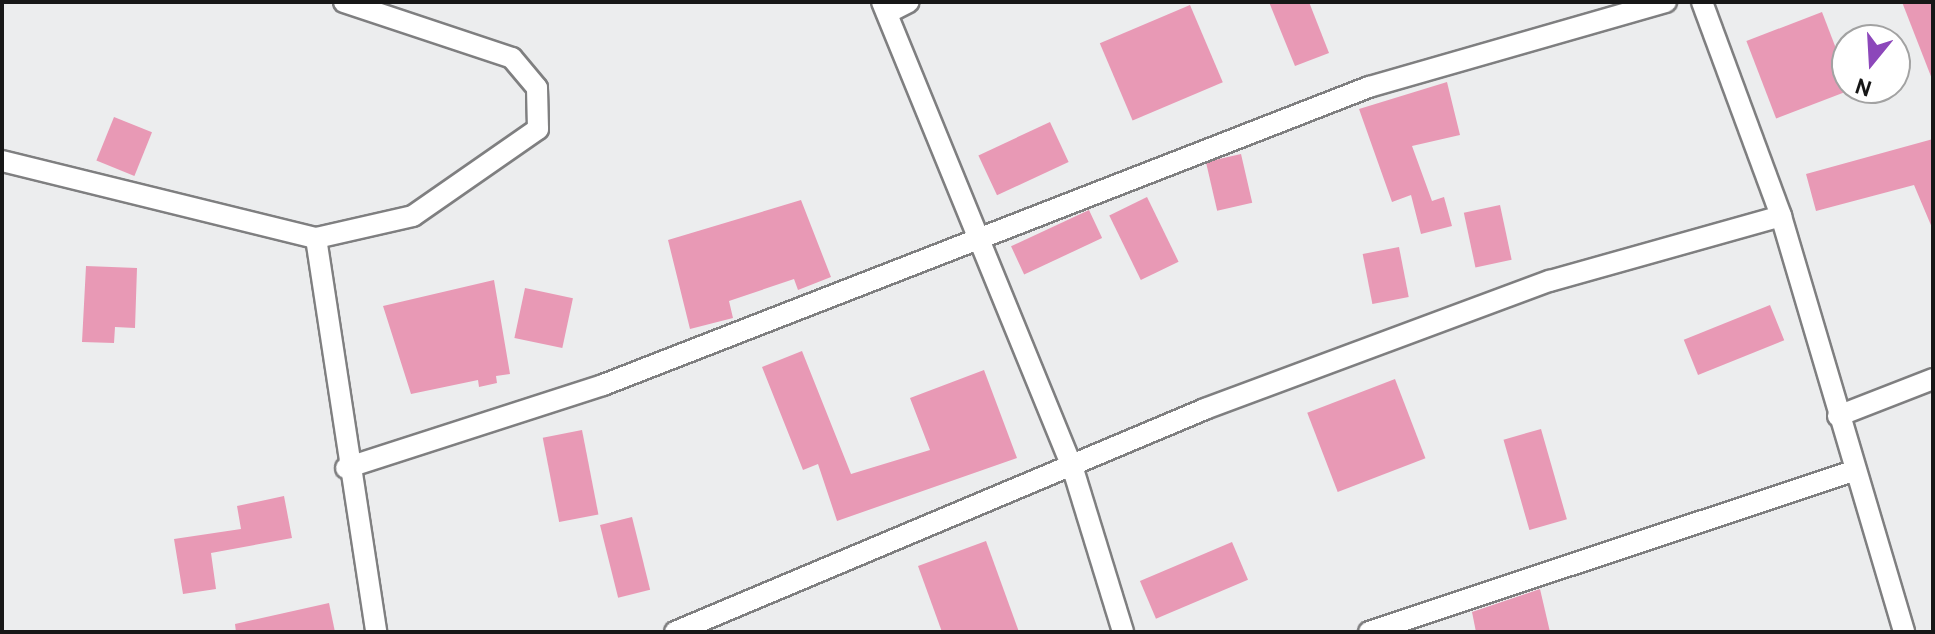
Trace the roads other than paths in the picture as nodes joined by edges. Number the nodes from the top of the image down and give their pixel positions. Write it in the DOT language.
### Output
graph roads {
  1 [pos="344,2"];
  2 [pos="909,2"];
  3 [pos="1666,2"];
  4 [pos="1702,2"];
  5 [pos="886,7"];
  6 [pos="2,161"];
  7 [pos="1781,216"];
  8 [pos="316,238"];
  9 [pos="974,241"];
  10 [pos="1933,379"];
  11 [pos="1838,416"];
  12 [pos="346,468"];
  13 [pos="1073,469"];
  14 [pos="1856,470"];
  15 [pos="376,632"];
  16 [pos="675,632"];
  17 [pos="1123,632"];
  18 [pos="1369,632"];
  19 [pos="1904,632"];
  1 -- 8 [label="street"];
  2 -- 5 [label="street"];
  3 -- 9 [label="street"];
  4 -- 7 [label="street"];
  5 -- 9 [label="street"];
  6 -- 8 [label="street"];
  7 -- 11 [label="street"];
  7 -- 13 [label="street"];
  8 -- 12 [label="street"];
  9 -- 12 [label="street"];
  9 -- 13 [label="street"];
  10 -- 11 [label="street"];
  11 -- 14 [label="street"];
  12 -- 15 [label="street"];
  13 -- 16 [label="street"];
  13 -- 17 [label="street"];
  14 -- 18 [label="street"];
  14 -- 19 [label="street"];
}
